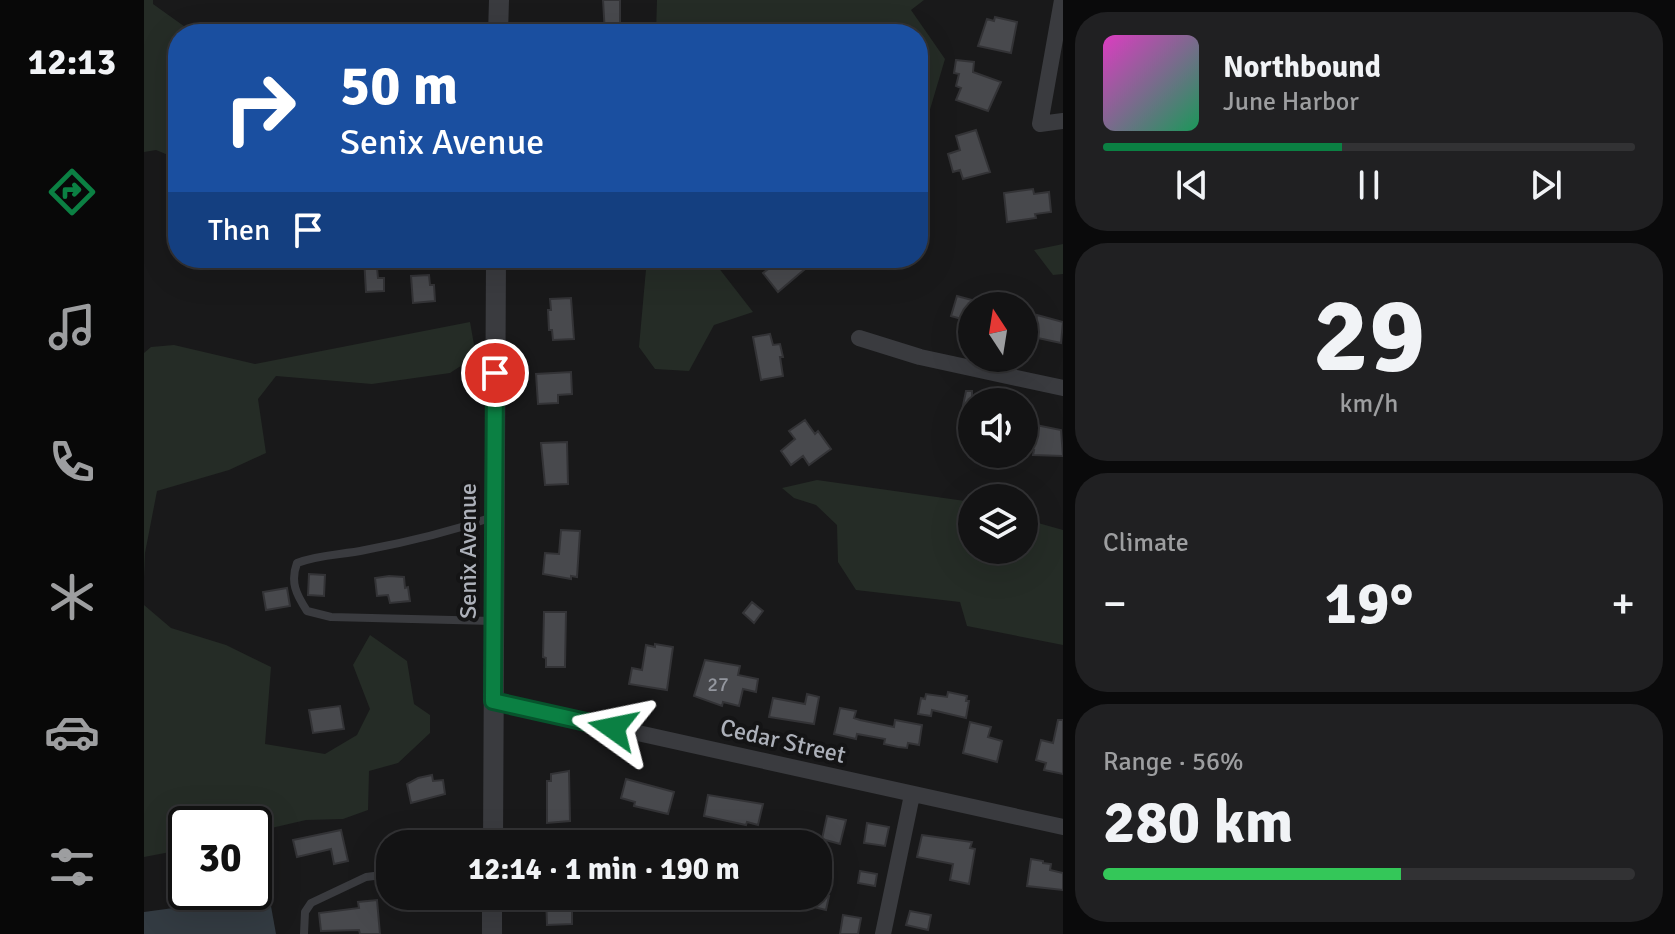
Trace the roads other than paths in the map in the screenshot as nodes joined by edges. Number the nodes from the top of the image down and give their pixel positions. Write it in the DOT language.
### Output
graph roads {
  1 [pos="499,0"];
  2 [pos="1062,0"];
  3 [pos="498,24"];
  4 [pos="1063,121"];
  5 [pos="496,268"];
  6 [pos="859,338"];
  7 [pos="1063,388"];
  8 [pos="494,516"];
  9 [pos="493,621"];
  10 [pos="493,701"];
  11 [pos="912,795"];
  12 [pos="1063,827"];
  13 [pos="493,830"];
  14 [pos="376,876"];
  15 [pos="492,910"];
  16 [pos="304,934"];
  17 [pos="492,934"];
  18 [pos="883,934"];
  1 -- 3 [label="street"];
  2 -- 4 [label="street"];
  5 -- 8 [label="street, Senix Avenue"];
  6 -- 7 [label="street"];
  8 -- 9 [label="street, Senix Avenue"];
  8 -- 9 [label="lane"];
  9 -- 10 [label="street, Senix Avenue"];
  10 -- 11 [label="street, Cedar Street"];
  10 -- 13 [label="street, Senix Avenue"];
  11 -- 12 [label="street, Cedar Street"];
  11 -- 18 [label="street"];
  14 -- 16 [label="lane"];
  15 -- 17 [label="street"];
}
